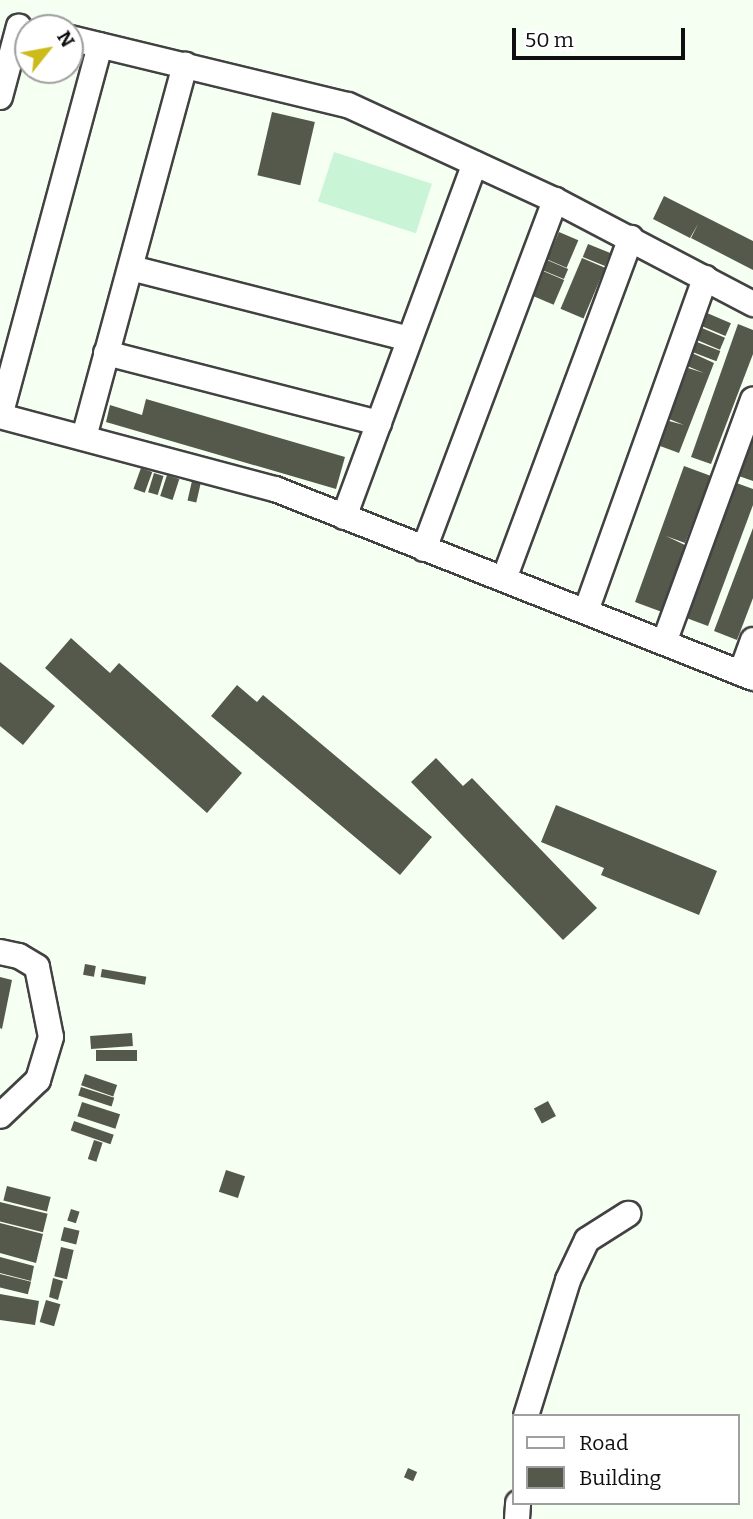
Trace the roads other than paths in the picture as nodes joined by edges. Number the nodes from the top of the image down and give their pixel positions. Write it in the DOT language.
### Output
graph roads {
  1 [pos="14,34"];
  2 [pos="84,41"];
  3 [pos="100,45"];
  4 [pos="185,64"];
  5 [pos="0,97"];
  6 [pos="475,163"];
  7 [pos="555,200"];
  8 [pos="632,239"];
  9 [pos="131,268"];
  10 [pos="705,278"];
  11 [pos="753,304"];
  12 [pos="409,339"];
  13 [pos="106,353"];
  14 [pos="753,400"];
  15 [pos="0,416"];
  16 [pos="379,423"];
  17 [pos="84,437"];
  18 [pos="344,517"];
  19 [pos="424,549"];
  20 [pos="505,579"];
  21 [pos="586,611"];
  22 [pos="665,640"];
  23 [pos="753,640"];
  24 [pos="747,675"];
  25 [pos="0,952"];
  26 [pos="0,1116"];
  27 [pos="628,1214"];
  28 [pos="527,1414"];
  1 -- 5 [label="street"];
  2 -- 3 [label="street"];
  3 -- 4 [label="street"];
  3 -- 15 [label="street"];
  4 -- 6 [label="street"];
  4 -- 9 [label="street"];
  6 -- 7 [label="street"];
  6 -- 12 [label="street"];
  7 -- 8 [label="street"];
  7 -- 19 [label="street"];
  8 -- 10 [label="street"];
  8 -- 20 [label="street"];
  9 -- 12 [label="street"];
  9 -- 13 [label="street"];
  10 -- 11 [label="street"];
  10 -- 21 [label="street"];
  12 -- 16 [label="street"];
  13 -- 16 [label="street"];
  13 -- 17 [label="street"];
  14 -- 22 [label="street"];
  15 -- 17 [label="street"];
  16 -- 18 [label="street"];
  17 -- 18 [label="street"];
  18 -- 19 [label="street"];
  19 -- 20 [label="street"];
  20 -- 21 [label="street"];
  21 -- 22 [label="street"];
  22 -- 24 [label="street"];
  23 -- 24 [label="street"];
  25 -- 26 [label="street"];
  27 -- 28 [label="street"];
}
